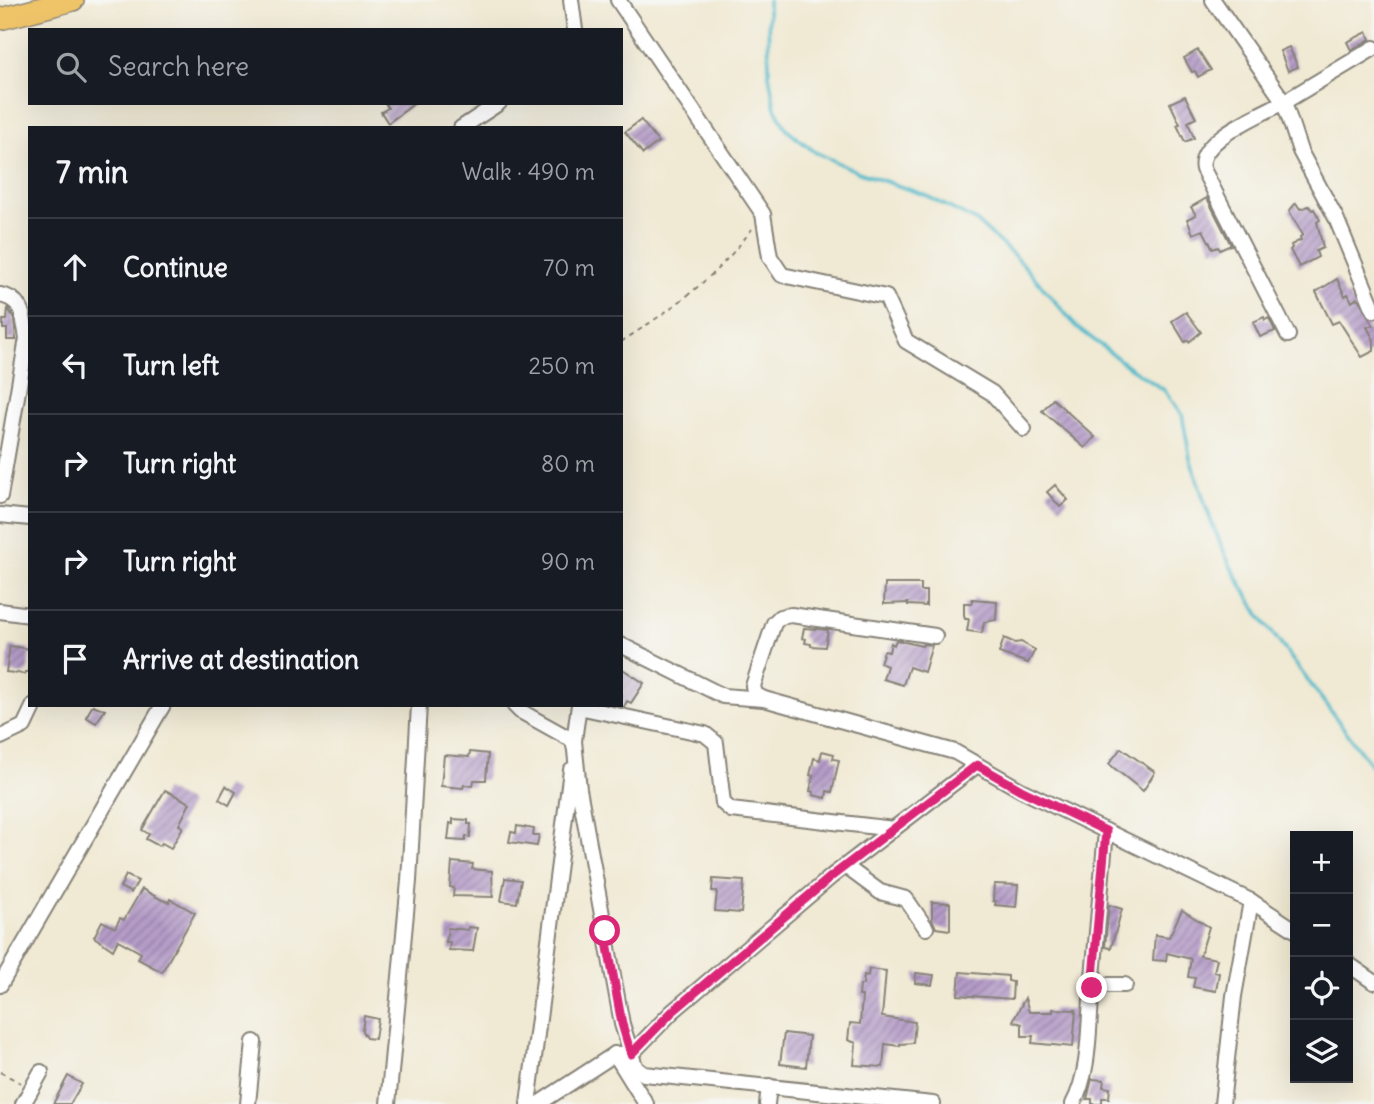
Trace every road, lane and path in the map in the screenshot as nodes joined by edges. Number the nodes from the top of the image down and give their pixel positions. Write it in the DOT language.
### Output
graph roads {
  1 [pos="73,0"];
  2 [pos="571,0"];
  3 [pos="618,0"];
  4 [pos="1213,0"];
  5 [pos="0,19"];
  6 [pos="575,28"];
  7 [pos="1374,48"];
  8 [pos="1284,102"];
  9 [pos="496,105"];
  10 [pos="464,126"];
  11 [pos="763,214"];
  12 [pos="1370,285"];
  13 [pos="0,295"];
  14 [pos="1374,310"];
  15 [pos="1288,335"];
  16 [pos="28,337"];
  17 [pos="623,341"];
  18 [pos="1024,429"];
  19 [pos="0,496"];
  20 [pos="0,515"];
  21 [pos="28,518"];
  22 [pos="0,611"];
  23 [pos="28,615"];
  24 [pos="935,636"];
  25 [pos="623,646"];
  26 [pos="764,699"];
  27 [pos="33,707"];
  28 [pos="162,707"];
  29 [pos="419,707"];
  30 [pos="516,707"];
  31 [pos="579,707"];
  32 [pos="584,707"];
  33 [pos="0,740"];
  34 [pos="574,741"];
  35 [pos="977,765"];
  36 [pos="894,829"];
  37 [pos="1106,831"];
  38 [pos="845,866"];
  39 [pos="1251,901"];
  40 [pos="1290,927"];
  41 [pos="926,928"];
  42 [pos="1353,967"];
  43 [pos="4,968"];
  44 [pos="1374,982"];
  45 [pos="0,985"];
  46 [pos="1125,985"];
  47 [pos="1092,988"];
  48 [pos="254,1042"];
  49 [pos="615,1054"];
  50 [pos="631,1054"];
  51 [pos="0,1072"];
  52 [pos="41,1072"];
  53 [pos="769,1086"];
  54 [pos="32,1089"];
  55 [pos="23,1104"];
  56 [pos="248,1104"];
  57 [pos="388,1104"];
  58 [pos="528,1104"];
  59 [pos="538,1104"];
  60 [pos="646,1104"];
  61 [pos="766,1104"];
  62 [pos="933,1104"];
  63 [pos="1073,1104"];
  64 [pos="1222,1104"];
  1 -- 5 [label="highway"];
  2 -- 6 [label="street"];
  3 -- 11 [label="street"];
  4 -- 8 [label="street"];
  7 -- 8 [label="street"];
  8 -- 12 [label="street"];
  8 -- 15 [label="street"];
  9 -- 10 [label="street"];
  11 -- 17 [label="path"];
  11 -- 18 [label="street"];
  12 -- 14 [label="street"];
  13 -- 16 [label="street"];
  16 -- 19 [label="street"];
  20 -- 21 [label="street"];
  22 -- 23 [label="street"];
  24 -- 26 [label="street"];
  25 -- 26 [label="street"];
  26 -- 35 [label="street"];
  27 -- 33 [label="street"];
  28 -- 43 [label="street"];
  29 -- 57 [label="street"];
  30 -- 34 [label="street"];
  31 -- 34 [label="street"];
  32 -- 36 [label="street"];
  34 -- 50 [label="street"];
  34 -- 58 [label="street"];
  35 -- 36 [label="street"];
  35 -- 37 [label="street"];
  36 -- 38 [label="street"];
  37 -- 39 [label="street"];
  37 -- 47 [label="street"];
  38 -- 41 [label="street"];
  38 -- 50 [label="street"];
  39 -- 40 [label="street"];
  39 -- 64 [label="street"];
  42 -- 44 [label="street"];
  43 -- 45 [label="street"];
  46 -- 47 [label="street"];
  47 -- 63 [label="street"];
  48 -- 56 [label="street"];
  49 -- 50 [label="street"];
  49 -- 59 [label="street"];
  49 -- 60 [label="street"];
  50 -- 53 [label="street"];
  51 -- 54 [label="path"];
  52 -- 54 [label="street"];
  53 -- 61 [label="street"];
  53 -- 62 [label="street"];
  54 -- 55 [label="street"];
}
